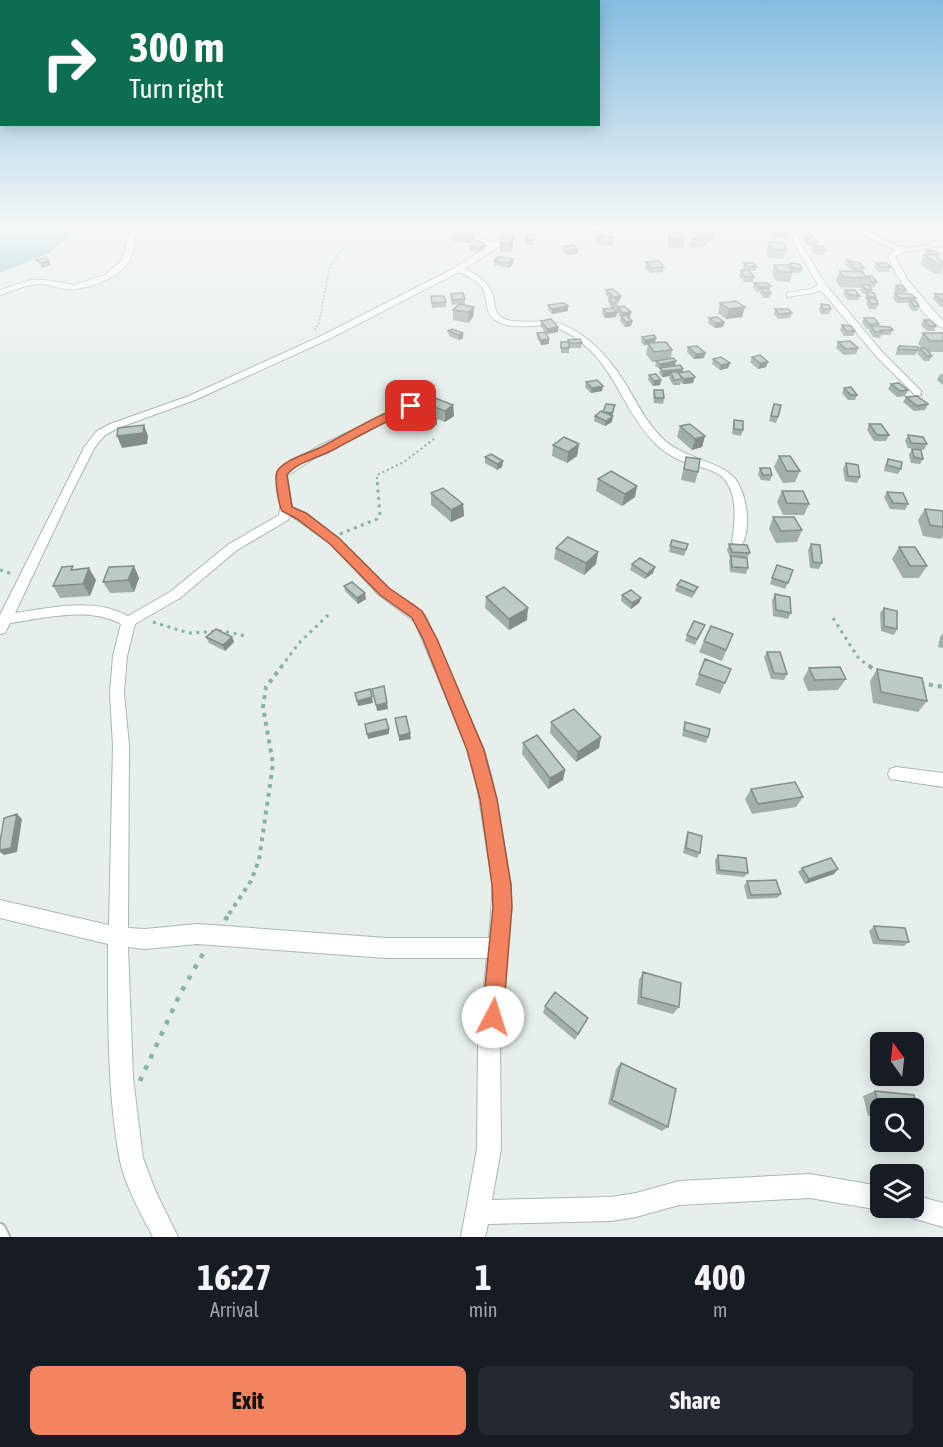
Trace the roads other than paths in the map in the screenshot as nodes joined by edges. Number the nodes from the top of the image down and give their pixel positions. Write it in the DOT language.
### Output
graph roads {
  1 [pos="29,283"];
  2 [pos="53,283"];
  3 [pos="86,283"];
  4 [pos="432,283"];
  5 [pos="481,283"];
  6 [pos="821,283"];
  7 [pos="908,283"];
  8 [pos="822,286"];
  9 [pos="0,293"];
  10 [pos="790,295"];
  11 [pos="943,326"];
  12 [pos="918,393"];
  13 [pos="424,400"];
  14 [pos="286,508"];
  15 [pos="738,542"];
  16 [pos="129,622"];
  17 [pos="2,624"];
  18 [pos="896,774"];
  19 [pos="943,780"];
  20 [pos="0,909"];
  21 [pos="118,937"];
  22 [pos="499,948"];
  23 [pos="870,1196"];
  24 [pos="924,1210"];
  25 [pos="478,1212"];
  26 [pos="943,1215"];
  27 [pos="0,1229"];
  28 [pos="4,1237"];
  29 [pos="166,1237"];
  30 [pos="473,1237"];
  1 -- 9 [label="street"];
  2 -- 3 [label="street"];
  4 -- 17 [label="street"];
  5 -- 15 [label="street"];
  6 -- 8 [label="street"];
  7 -- 11 [label="street"];
  8 -- 10 [label="street"];
  8 -- 12 [label="street"];
  13 -- 14 [label="street"];
  14 -- 16 [label="street"];
  14 -- 22 [label="street"];
  16 -- 17 [label="street"];
  16 -- 21 [label="street"];
  18 -- 19 [label="street"];
  20 -- 21 [label="street"];
  21 -- 22 [label="street"];
  21 -- 29 [label="street"];
  22 -- 25 [label="street"];
  23 -- 25 [label="street"];
  24 -- 26 [label="street"];
  25 -- 30 [label="street"];
  27 -- 28 [label="lane"];
}
